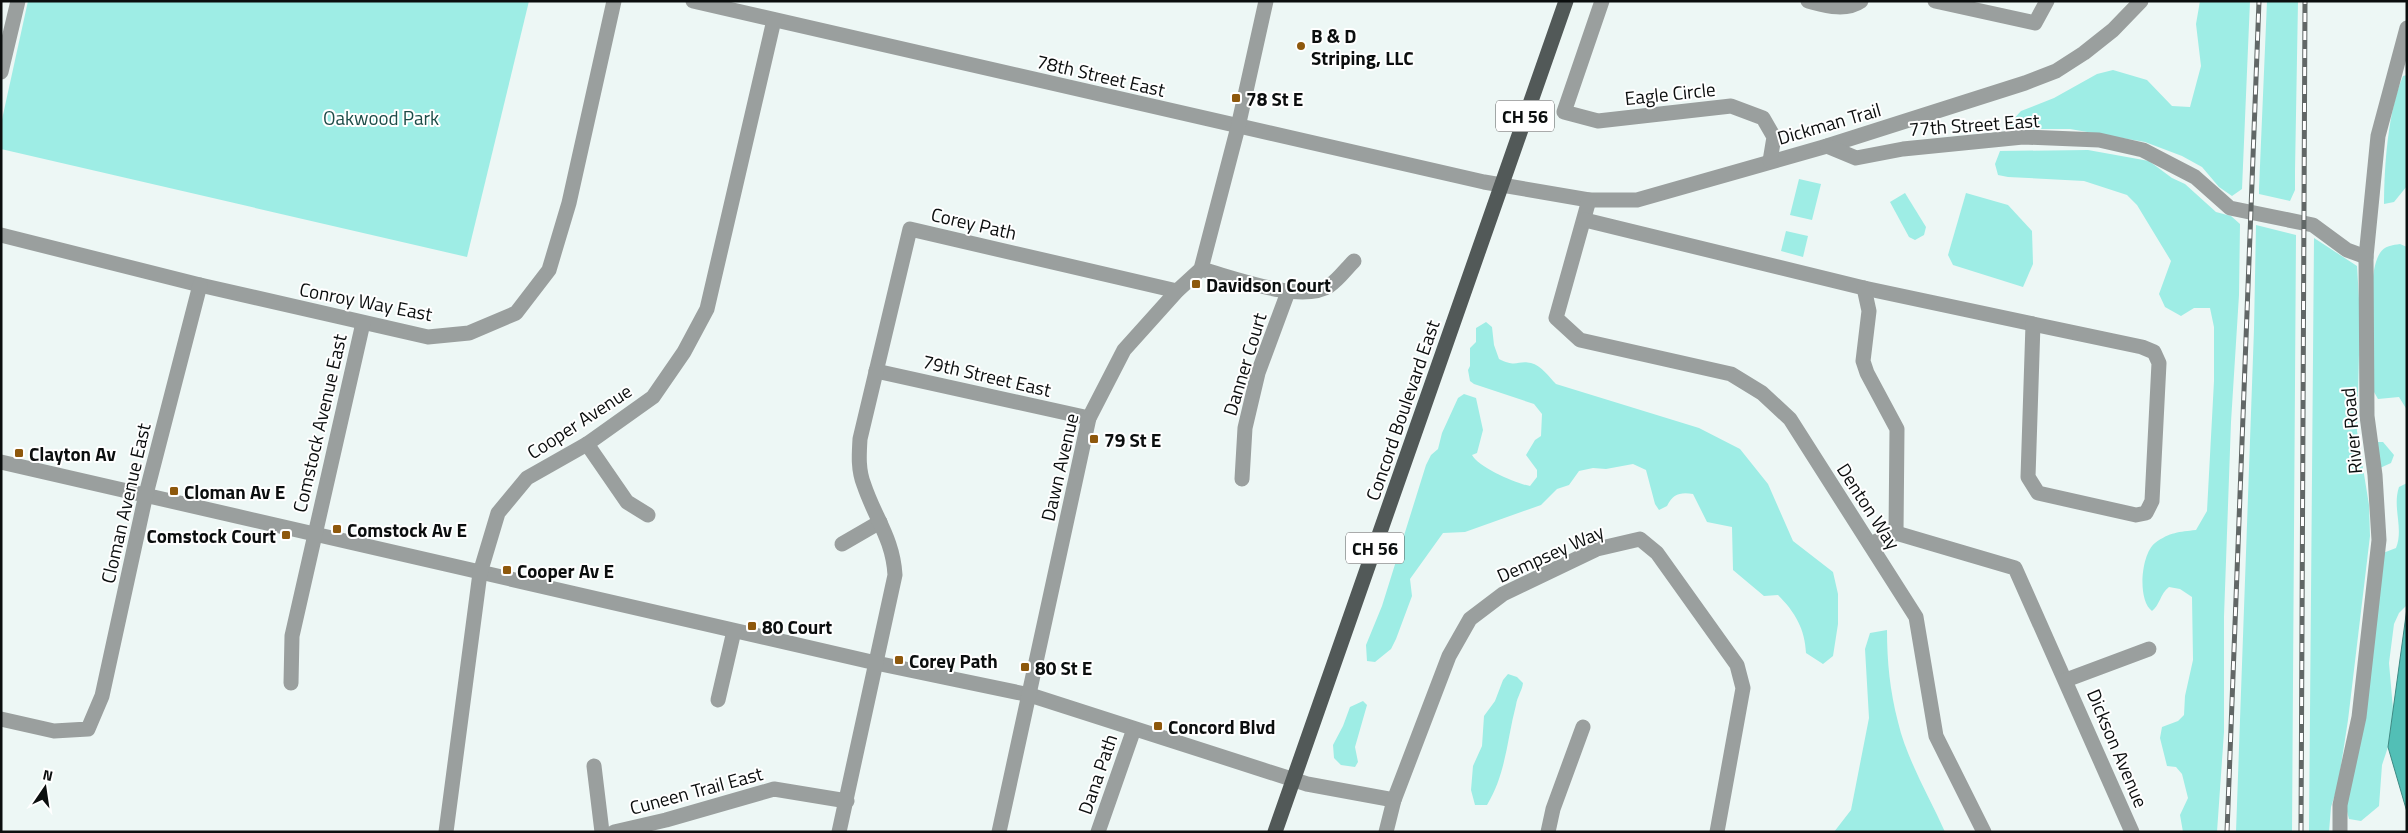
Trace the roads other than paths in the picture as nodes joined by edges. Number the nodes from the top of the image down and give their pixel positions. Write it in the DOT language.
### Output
graph roads {
  1 [pos="18,1"];
  2 [pos="614,1"];
  3 [pos="693,1"];
  4 [pos="1266,1"];
  5 [pos="1566,1"];
  6 [pos="1602,1"];
  7 [pos="1808,1"];
  8 [pos="1936,1"];
  9 [pos="2047,1"];
  10 [pos="2142,1"];
  11 [pos="1858,2"];
  12 [pos="774,20"];
  13 [pos="2407,28"];
  14 [pos="1,72"];
  15 [pos="1238,126"];
  16 [pos="1827,146"];
  17 [pos="1770,161"];
  18 [pos="1501,186"];
  19 [pos="1589,200"];
  20 [pos="1585,220"];
  21 [pos="1,235"];
  22 [pos="2366,257"];
  23 [pos="1354,261"];
  24 [pos="1201,269"];
  25 [pos="200,285"];
  26 [pos="1864,288"];
  27 [pos="1177,291"];
  28 [pos="1288,292"];
  29 [pos="363,323"];
  30 [pos="2033,324"];
  31 [pos="876,370"];
  32 [pos="1089,418"];
  33 [pos="587,444"];
  34 [pos="1,462"];
  35 [pos="1242,479"];
  36 [pos="146,494"];
  37 [pos="648,514"];
  38 [pos="880,522"];
  39 [pos="314,533"];
  40 [pos="1896,534"];
  41 [pos="842,544"];
  42 [pos="1870,544"];
  43 [pos="480,573"];
  44 [pos="734,631"];
  45 [pos="2149,649"];
  46 [pos="876,663"];
  47 [pos="2066,680"];
  48 [pos="291,683"];
  49 [pos="1030,695"];
  50 [pos="718,700"];
  51 [pos="1,719"];
  52 [pos="1583,727"];
  53 [pos="1134,729"];
  54 [pos="594,766"];
  55 [pos="1294,780"];
  56 [pos="1394,800"];
  57 [pos="846,801"];
  58 [pos="668,826"];
  59 [pos="446,832"];
  60 [pos="602,832"];
  61 [pos="614,832"];
  62 [pos="839,832"];
  63 [pos="999,832"];
  64 [pos="1098,832"];
  65 [pos="1275,832"];
  66 [pos="1386,832"];
  67 [pos="1548,832"];
  68 [pos="1717,832"];
  69 [pos="1984,832"];
  70 [pos="2132,832"];
  71 [pos="2340,832"];
  1 -- 14 [label="street"];
  2 -- 29 [label="street, Conroy Way East"];
  3 -- 12 [label="street, 78th Street East"];
  4 -- 15 [label="street"];
  5 -- 18 [label="main road, Concord Boulevard East / CH 56"];
  6 -- 17 [label="street, Eagle Circle"];
  7 -- 11 [label="street"];
  8 -- 9 [label="street"];
  10 -- 16 [label="street, Dickman Trail"];
  12 -- 15 [label="street, 78th Street East"];
  12 -- 33 [label="street, Cooper Avenue"];
  13 -- 22 [label="street, River Road"];
  15 -- 18 [label="street, 78th Street East"];
  15 -- 24 [label="street"];
  16 -- 17 [label="street, Dickman Trail"];
  16 -- 22 [label="street, 77th Street East"];
  17 -- 19 [label="street, Dickman Trail"];
  18 -- 19 [label="street, Dickman Trail"];
  18 -- 55 [label="main road, Concord Boulevard East / CH 56"];
  19 -- 20 [label="street"];
  20 -- 26 [label="street"];
  20 -- 42 [label="street, Denton Way"];
  21 -- 25 [label="street, Conroy Way East"];
  22 -- 71 [label="street, River Road"];
  23 -- 28 [label="street"];
  24 -- 27 [label="street, Dawn Avenue"];
  24 -- 28 [label="street"];
  25 -- 29 [label="street, Conroy Way East"];
  25 -- 36 [label="street, Cloman Avenue East"];
  26 -- 30 [label="street"];
  26 -- 40 [label="street"];
  27 -- 31 [label="street, Corey Path"];
  27 -- 32 [label="street, Dawn Avenue"];
  28 -- 35 [label="street, Danner Court"];
  29 -- 39 [label="street, Comstock Avenue East"];
  30 -- 30 [label="street"];
  31 -- 32 [label="street, 79th Street East"];
  31 -- 38 [label="street, Corey Path"];
  32 -- 49 [label="street, Dawn Avenue"];
  33 -- 37 [label="street"];
  33 -- 43 [label="street, Cooper Avenue"];
  34 -- 36 [label="street"];
  36 -- 39 [label="street"];
  36 -- 51 [label="street, Cloman Avenue East"];
  38 -- 41 [label="street"];
  38 -- 46 [label="street, Corey Path"];
  39 -- 43 [label="street"];
  39 -- 48 [label="street, Comstock Avenue East"];
  40 -- 42 [label="street"];
  40 -- 47 [label="street"];
  42 -- 69 [label="street, Denton Way"];
  43 -- 44 [label="street"];
  43 -- 59 [label="street, Cooper Avenue"];
  44 -- 46 [label="street"];
  44 -- 50 [label="street"];
  45 -- 47 [label="street"];
  46 -- 49 [label="street"];
  46 -- 57 [label="street, Corey Path"];
  47 -- 70 [label="street, Dickson Avenue"];
  49 -- 53 [label="street"];
  49 -- 63 [label="street, Dawn Avenue"];
  52 -- 67 [label="street"];
  53 -- 55 [label="street"];
  53 -- 64 [label="street, Dana Path"];
  54 -- 60 [label="street"];
  55 -- 56 [label="street"];
  55 -- 65 [label="main road, Concord Boulevard East / CH 56"];
  56 -- 66 [label="street"];
  56 -- 68 [label="street, Dempsey Way"];
  57 -- 58 [label="street, Cuneen Trail East"];
  57 -- 62 [label="street, Corey Path"];
  58 -- 61 [label="street, Cuneen Trail East"];
}
